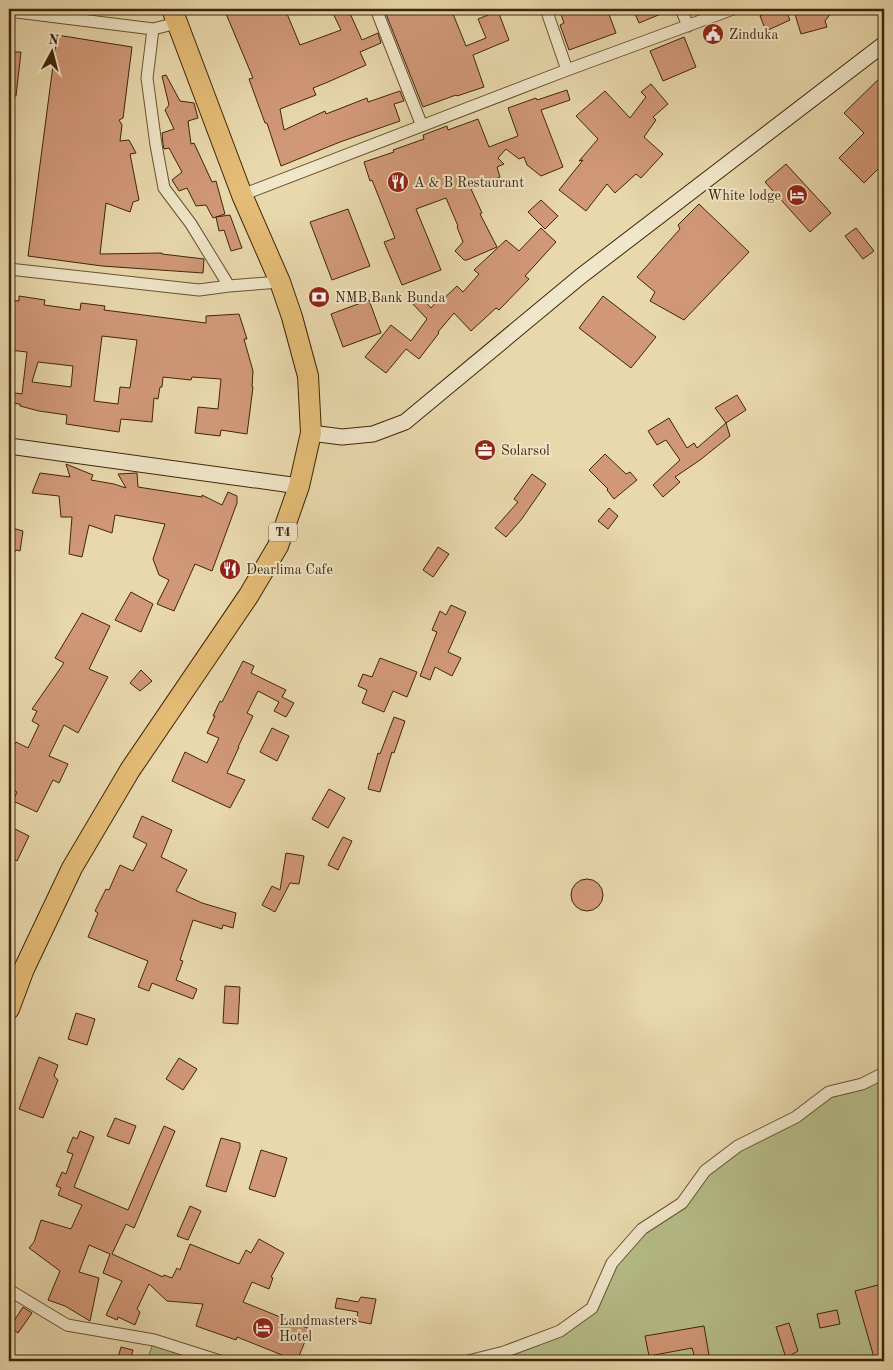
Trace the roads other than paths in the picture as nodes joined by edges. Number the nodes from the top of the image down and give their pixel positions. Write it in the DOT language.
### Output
graph roads {
  1 [pos="376,9"];
  2 [pos="546,9"];
  3 [pos="682,9"];
  4 [pos="733,9"];
  5 [pos="9,11"];
  6 [pos="49,13"];
  7 [pos="175,16"];
  8 [pos="688,26"];
  9 [pos="153,30"];
  10 [pos="884,44"];
  11 [pos="568,70"];
  12 [pos="422,126"];
  13 [pos="242,196"];
  14 [pos="9,269"];
  15 [pos="280,282"];
  16 [pos="229,286"];
  17 [pos="311,433"];
  18 [pos="9,446"];
  19 [pos="299,486"];
  20 [pos="9,1009"];
  21 [pos="884,1073"];
  22 [pos="9,1290"];
  23 [pos="220,1361"];
  24 [pos="468,1361"];
  1 -- 12 [label="street"];
  2 -- 11 [label="street"];
  3 -- 8 [label="street"];
  4 -- 8 [label="street"];
  5 -- 6 [label="street"];
  6 -- 9 [label="street"];
  7 -- 9 [label="street"];
  7 -- 13 [label="highway, T4"];
  8 -- 11 [label="street"];
  9 -- 16 [label="street"];
  10 -- 17 [label="main road"];
  11 -- 12 [label="street"];
  12 -- 13 [label="street"];
  13 -- 15 [label="highway, T4"];
  14 -- 16 [label="street"];
  15 -- 16 [label="street"];
  15 -- 17 [label="highway, T4"];
  17 -- 19 [label="highway, T4"];
  18 -- 19 [label="main road"];
  19 -- 20 [label="highway, T4"];
  21 -- 24 [label="street"];
  22 -- 23 [label="street"];
}
